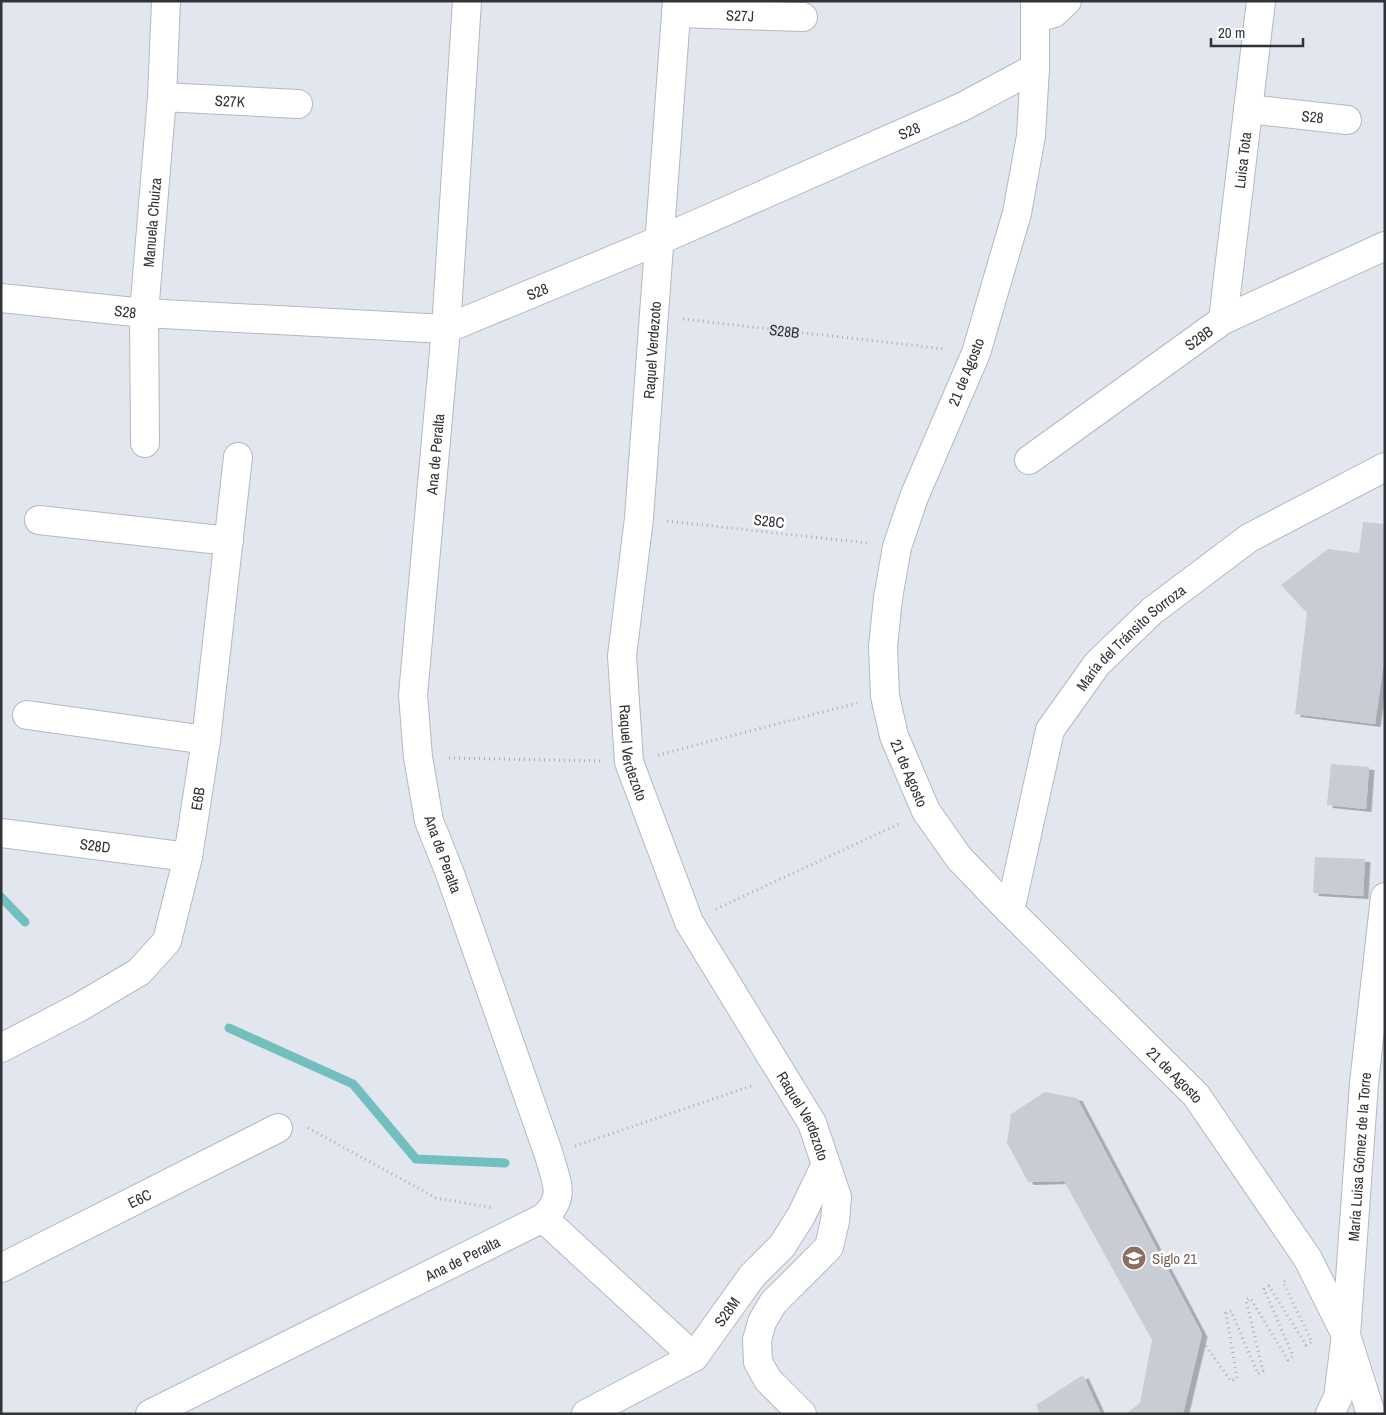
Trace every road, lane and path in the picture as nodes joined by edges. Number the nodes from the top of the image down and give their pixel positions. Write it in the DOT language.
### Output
graph roads {
  1 [pos="166,1"];
  2 [pos="467,1"];
  3 [pos="1067,1"];
  4 [pos="1261,1"];
  5 [pos="676,7"];
  6 [pos="1036,10"];
  7 [pos="803,17"];
  8 [pos="1035,68"];
  9 [pos="162,97"];
  10 [pos="298,104"];
  11 [pos="1248,109"];
  12 [pos="1347,120"];
  13 [pos="658,241"];
  14 [pos="1385,246"];
  15 [pos="1,298"];
  16 [pos="144,313"];
  17 [pos="655,316"];
  18 [pos="1223,320"];
  19 [pos="446,329"];
  20 [pos="976,353"];
  21 [pos="145,443"];
  22 [pos="238,457"];
  23 [pos="1030,460"];
  24 [pos="1385,467"];
  25 [pos="639,518"];
  26 [pos="39,520"];
  27 [pos="229,541"];
  28 [pos="897,547"];
  29 [pos="27,715"];
  30 [pos="206,740"];
  31 [pos="926,811"];
  32 [pos="1,833"];
  33 [pos="188,857"];
  34 [pos="1385,897"];
  35 [pos="1010,912"];
  36 [pos="689,922"];
  37 [pos="1,1048"];
  38 [pos="783,1075"];
  39 [pos="1374,1085"];
  40 [pos="278,1128"];
  41 [pos="549,1155"];
  42 [pos="825,1166"];
  43 [pos="494,1208"];
  44 [pos="543,1218"];
  45 [pos="1308,1260"];
  46 [pos="1,1268"];
  47 [pos="1346,1335"];
  48 [pos="1204,1342"];
  49 [pos="694,1357"];
  50 [pos="619,1406"];
  51 [pos="150,1414"];
  52 [pos="586,1414"];
  53 [pos="802,1414"];
  54 [pos="1330,1414"];
  55 [pos="1370,1414"];
  1 -- 9 [label="street, Manuela Chuiza"];
  2 -- 19 [label="street, Ana de Peralta"];
  3 -- 6 [label="street"];
  4 -- 11 [label="street, Luisa Tota"];
  5 -- 7 [label="street, S27J"];
  5 -- 13 [label="street, Raquel Verdezoto"];
  6 -- 8 [label="street, 21 de Agosto"];
  8 -- 13 [label="street, S28"];
  8 -- 20 [label="street, 21 de Agosto"];
  9 -- 10 [label="street, S27K"];
  9 -- 16 [label="street, Manuela Chuiza"];
  11 -- 12 [label="street, S28"];
  11 -- 18 [label="street, Luisa Tota"];
  13 -- 17 [label="street, Raquel Verdezoto"];
  13 -- 19 [label="street, S28"];
  14 -- 18 [label="street, S28B"];
  15 -- 16 [label="street, S28"];
  16 -- 19 [label="street, S28"];
  16 -- 21 [label="street, Manuela Chuiza"];
  17 -- 20 [label="path, S28B"];
  17 -- 25 [label="street, Raquel Verdezoto"];
  18 -- 23 [label="street, S28B"];
  19 -- 41 [label="street, Ana de Peralta"];
  20 -- 28 [label="street, 21 de Agosto"];
  22 -- 27 [label="street, E6B"];
  24 -- 35 [label="street, María del Tránsito Sorroza"];
  25 -- 28 [label="path, S28C"];
  25 -- 36 [label="street, Raquel Verdezoto"];
  26 -- 27 [label="street"];
  27 -- 30 [label="street, E6B"];
  28 -- 31 [label="street, 21 de Agosto"];
  29 -- 30 [label="street"];
  30 -- 33 [label="street, E6B"];
  31 -- 35 [label="street, 21 de Agosto"];
  31 -- 36 [label="path"];
  32 -- 33 [label="street, S28D"];
  33 -- 37 [label="street, E6B"];
  34 -- 39 [label="street, María Luisa Gómez de la Torre"];
  35 -- 45 [label="street, 21 de Agosto"];
  36 -- 38 [label="street, Raquel Verdezoto"];
  38 -- 41 [label="path"];
  38 -- 42 [label="street, Raquel Verdezoto"];
  39 -- 47 [label="street, María Luisa Gómez de la Torre"];
  40 -- 43 [label="path"];
  40 -- 46 [label="street, E6C"];
  41 -- 44 [label="street, Ana de Peralta"];
  42 -- 49 [label="street, S28M"];
  42 -- 53 [label="street, Raquel Verdezoto"];
  44 -- 49 [label="street"];
  44 -- 51 [label="street, Ana de Peralta"];
  45 -- 47 [label="street, 21 de Agosto"];
  45 -- 48 [label="path"];
  47 -- 54 [label="street, María Luisa Gómez de la Torre"];
  47 -- 55 [label="street, 21 de Agosto"];
  49 -- 50 [label="street, S28M"];
  50 -- 52 [label="street, S28M"];
}
